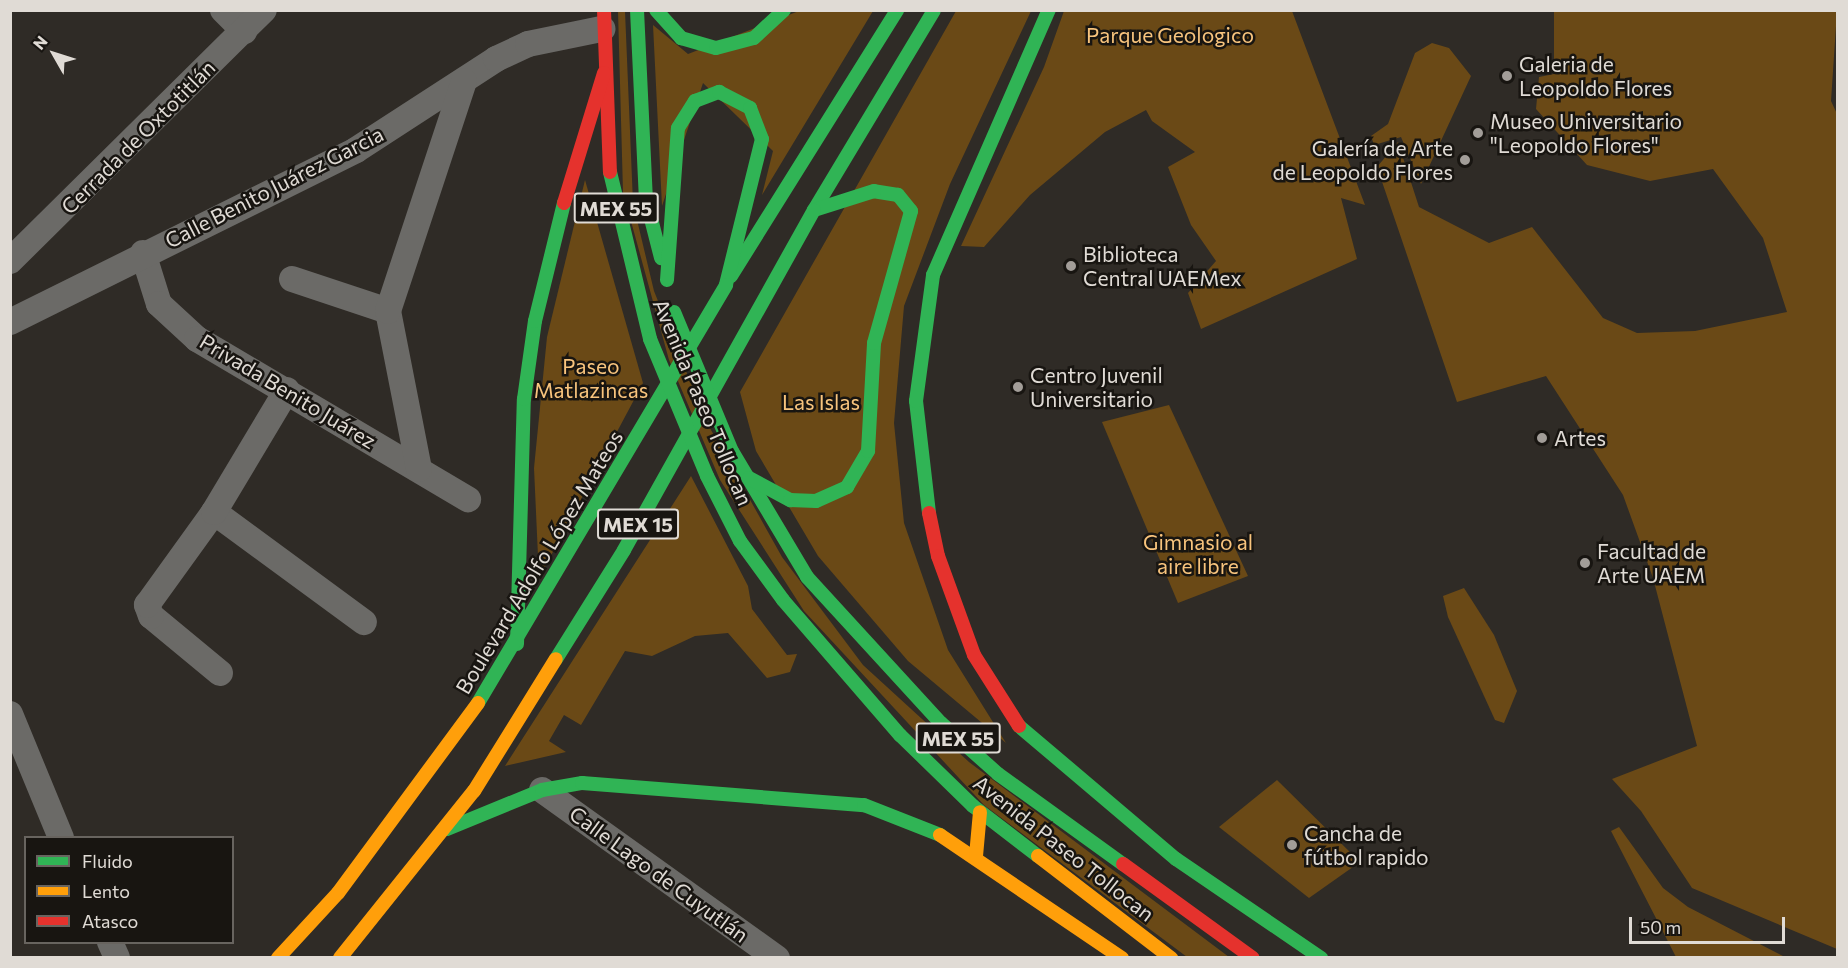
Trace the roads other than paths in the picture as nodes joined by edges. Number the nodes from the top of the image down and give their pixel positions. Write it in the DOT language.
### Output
graph roads {
  1 [pos="223,10"];
  2 [pos="264,10"];
  3 [pos="637,10"];
  4 [pos="656,10"];
  5 [pos="784,10"];
  6 [pos="897,10"];
  7 [pos="934,10"];
  8 [pos="1049,10"];
  9 [pos="603,20"];
  10 [pos="244,31"];
  11 [pos="604,73"];
  12 [pos="464,81"];
  13 [pos="814,210"];
  14 [pos="143,253"];
  15 [pos="10,261"];
  16 [pos="292,279"];
  17 [pos="667,280"];
  18 [pos="726,285"];
  19 [pos="388,311"];
  20 [pos="10,322"];
  21 [pos="288,390"];
  22 [pos="419,469"];
  23 [pos="745,474"];
  24 [pos="468,499"];
  25 [pos="214,512"];
  26 [pos="364,622"];
  27 [pos="517,644"];
  28 [pos="220,673"];
  29 [pos="10,714"];
  30 [pos="542,790"];
  31 [pos="980,812"];
  32 [pos="447,830"];
  33 [pos="61,836"];
  34 [pos="976,856"];
  35 [pos="278,957"];
  36 [pos="340,957"];
  37 [pos="777,957"];
  38 [pos="1122,957"];
  39 [pos="1171,957"];
  40 [pos="1253,957"];
  41 [pos="1321,957"];
  1 -- 10 [label="street"];
  2 -- 10 [label="street, Cerrada de Oxtotitlán"];
  3 -- 17 [label="main road, MEX 55"];
  4 -- 5 [label="main road"];
  6 -- 18 [label="main road, Boulevard Adolfo López Mateos / MEX 15"];
  7 -- 13 [label="main road, MEX 15"];
  8 -- 41 [label="main road"];
  9 -- 11 [label="main road, MEX 55"];
  9 -- 12 [label="street, Calle Benito Juárez Garcia"];
  10 -- 15 [label="street, Cerrada de Oxtotitlán"];
  11 -- 27 [label="main road"];
  11 -- 31 [label="main road, Avenida Paseo Tollocan / MEX 55, bridge"];
  12 -- 14 [label="street, Calle Benito Juárez Garcia"];
  12 -- 19 [label="street"];
  13 -- 23 [label="main road"];
  13 -- 32 [label="main road, MEX 15"];
  14 -- 20 [label="street, Calle Benito Juárez Garcia"];
  14 -- 21 [label="street, Privada Benito Juárez"];
  16 -- 19 [label="street"];
  17 -- 18 [label="main road"];
  17 -- 23 [label="main road, Avenida Paseo Tollocan / MEX 55, bridge"];
  18 -- 27 [label="main road, Boulevard Adolfo López Mateos / MEX 15"];
  19 -- 22 [label="street"];
  21 -- 22 [label="street, Privada Benito Juárez"];
  21 -- 25 [label="street"];
  22 -- 24 [label="street, Privada Benito Juárez"];
  23 -- 40 [label="main road, Avenida Paseo Tollocan / MEX 55"];
  25 -- 26 [label="street"];
  25 -- 28 [label="street"];
  27 -- 35 [label="main road, Boulevard Adolfo López Mateos / MEX 15"];
  29 -- 33 [label="street"];
  30 -- 32 [label="main road"];
  30 -- 34 [label="main road"];
  30 -- 37 [label="street, Calle Lago de Cuyutlán"];
  31 -- 34 [label="main road"];
  31 -- 39 [label="main road, Avenida Paseo Tollocan / MEX 55"];
  32 -- 36 [label="main road, MEX 15"];
  34 -- 38 [label="main road"];
}
